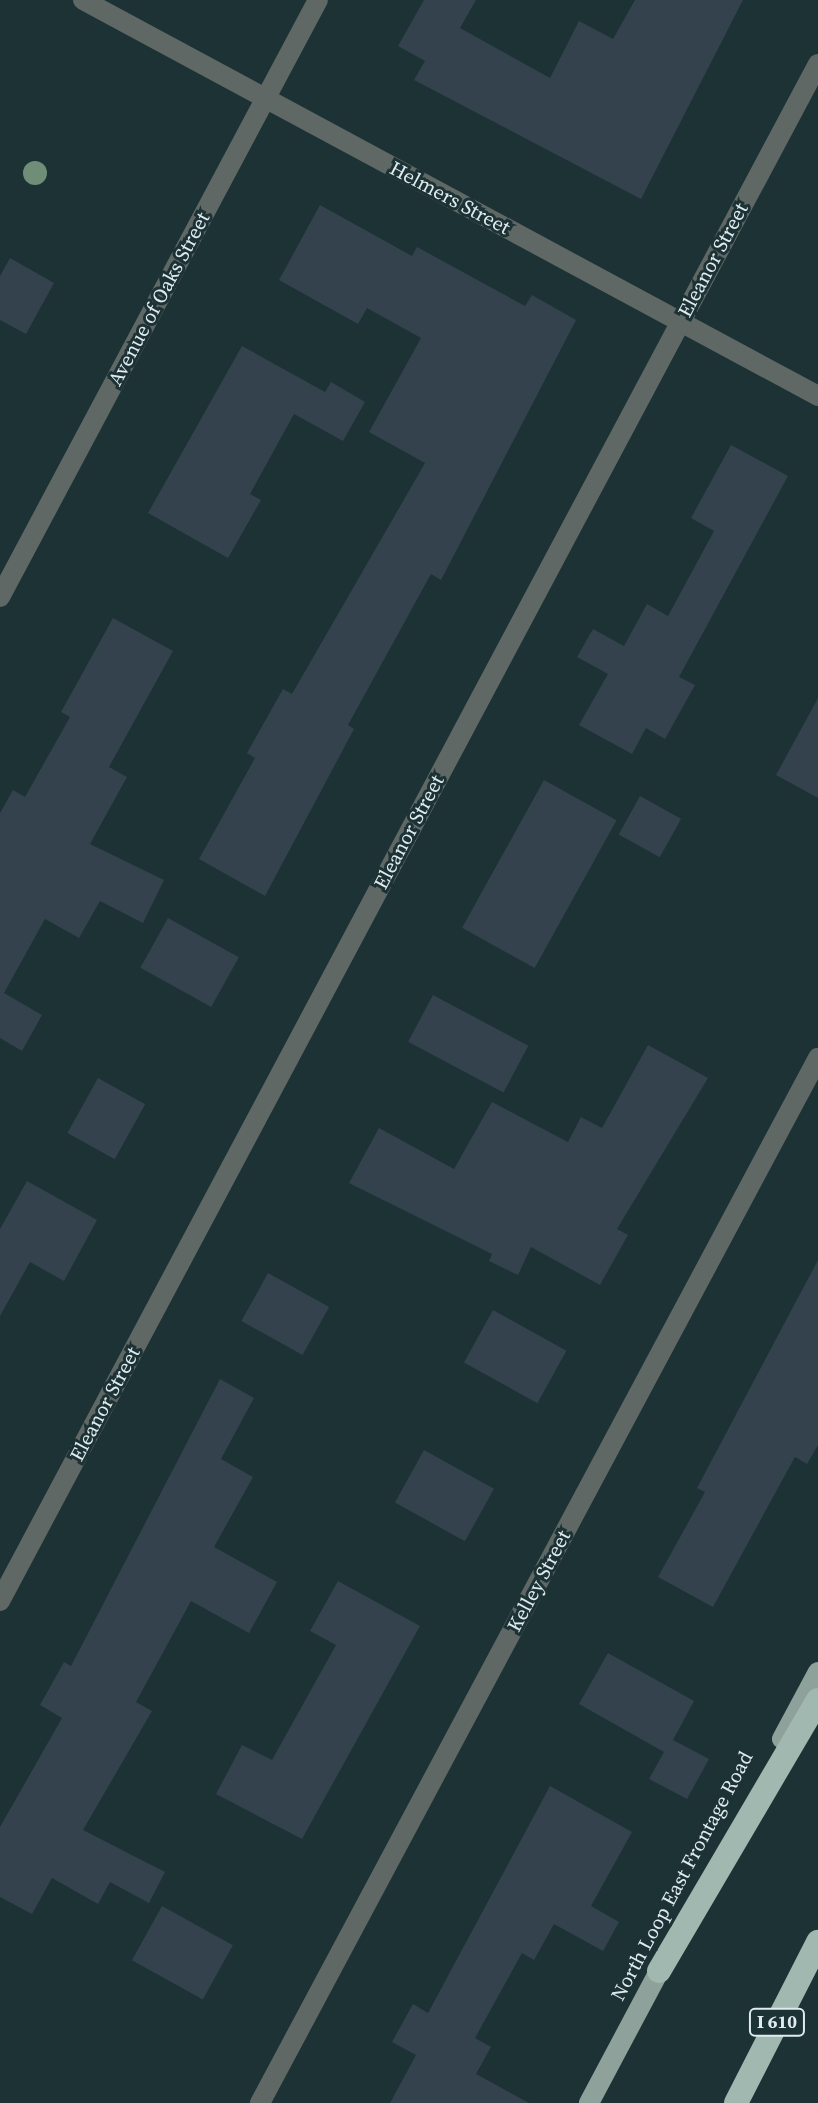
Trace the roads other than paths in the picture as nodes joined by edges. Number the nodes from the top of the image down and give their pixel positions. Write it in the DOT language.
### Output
graph roads {
  1 [pos="83,0"];
  2 [pos="318,0"];
  3 [pos="818,64"];
  4 [pos="265,99"];
  5 [pos="681,321"];
  6 [pos="818,396"];
  7 [pos="0,597"];
  8 [pos="818,1058"];
  9 [pos="0,1601"];
  10 [pos="818,1672"];
  11 [pos="818,1700"];
  12 [pos="818,1942"];
  13 [pos="659,1971"];
  14 [pos="260,2103"];
  15 [pos="589,2103"];
  16 [pos="736,2103"];
  1 -- 4 [label="street, Helmers Street"];
  2 -- 4 [label="street, Avenue of Oaks Street"];
  3 -- 5 [label="street, Eleanor Street"];
  4 -- 5 [label="street, Helmers Street"];
  4 -- 7 [label="street, Avenue of Oaks Street"];
  5 -- 6 [label="street, Helmers Street"];
  5 -- 9 [label="street, Eleanor Street"];
  8 -- 14 [label="street, Kelley Street"];
  10 -- 13 [label="main road, North Loop East Frontage Road"];
  11 -- 13 [label="highway"];
  12 -- 16 [label="highway, I 610"];
  13 -- 15 [label="main road, North Loop East Frontage Road"];
}
